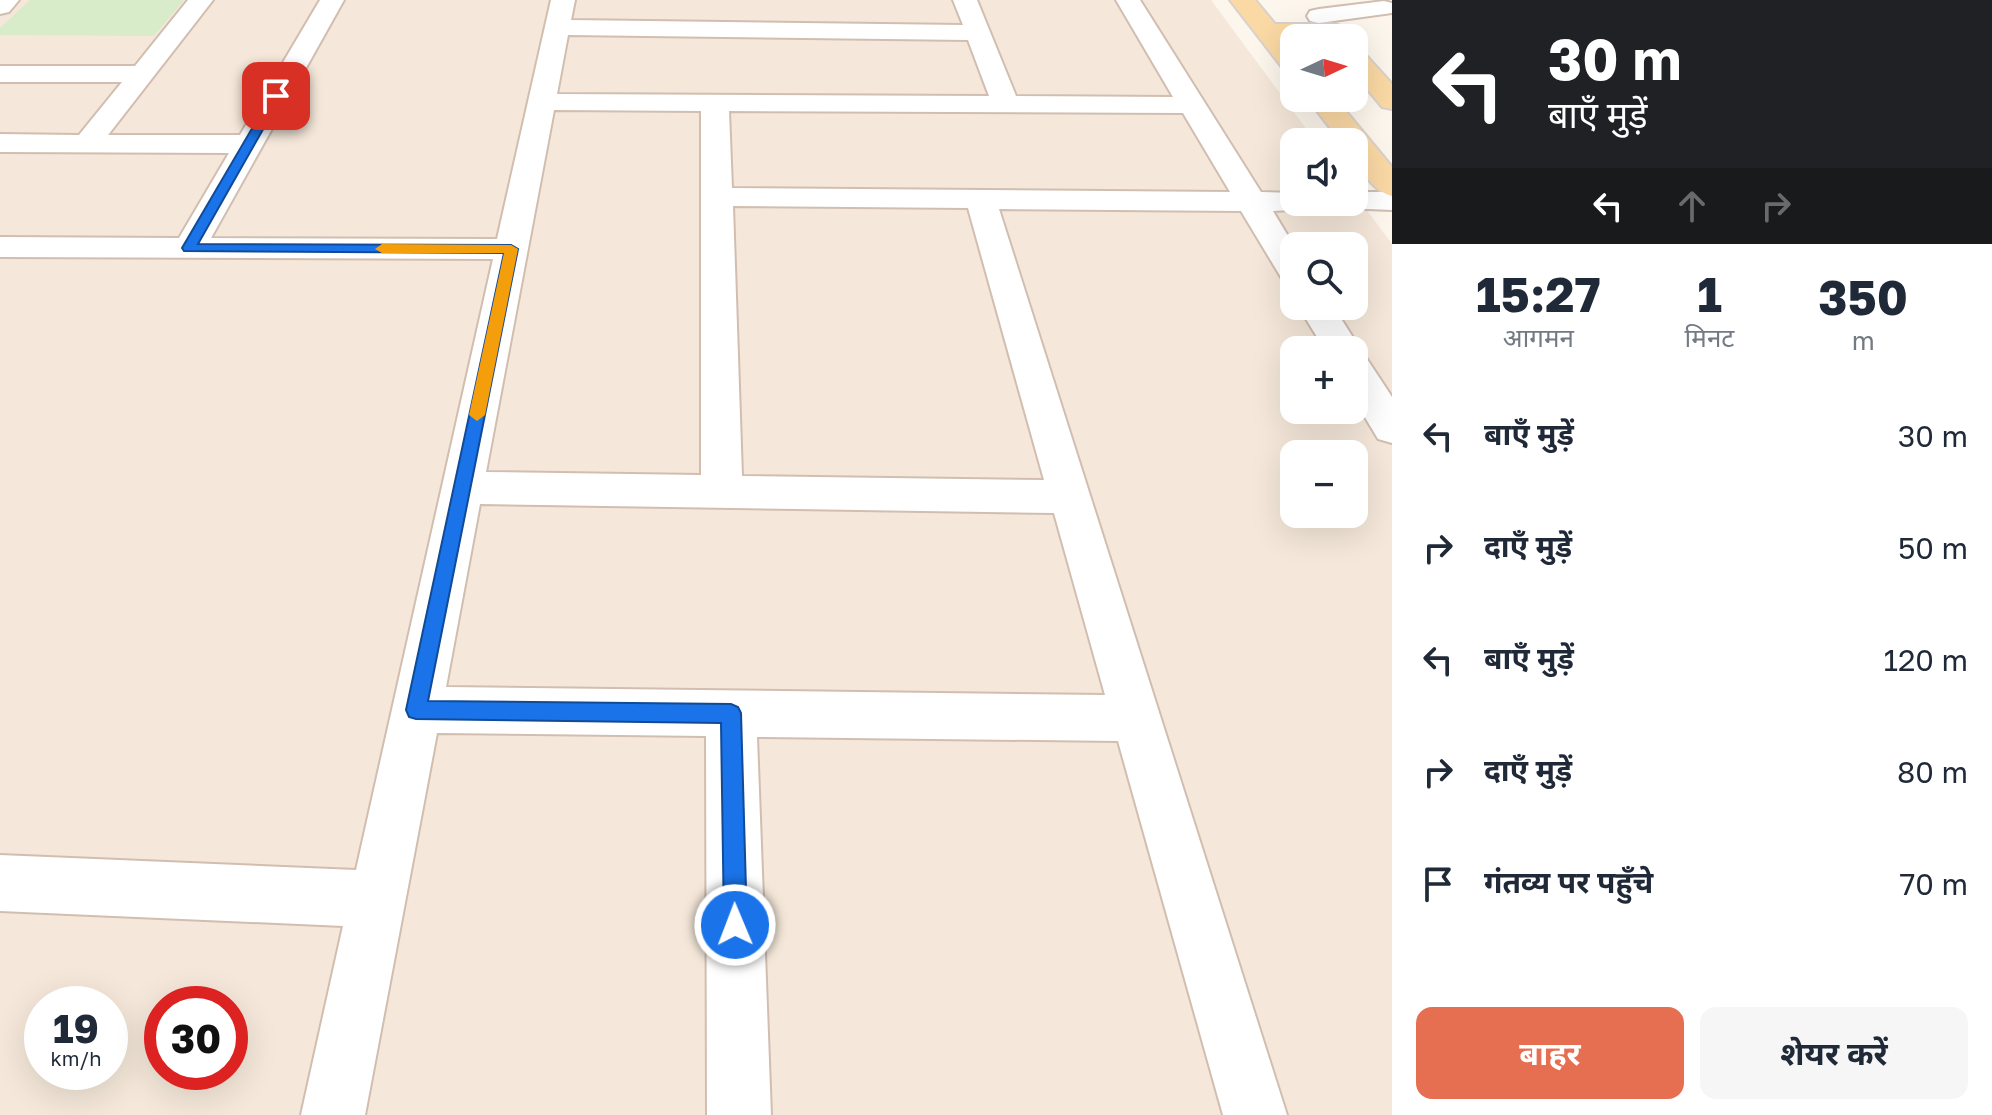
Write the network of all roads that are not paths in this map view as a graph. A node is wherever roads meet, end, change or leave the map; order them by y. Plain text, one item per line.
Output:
1 (7, 0) edge
2 (201, 0) edge
3 (332, 0) edge
4 (965, 0) edge
5 (1128, 0) edge
6 (1242, 0) edge
7 (0, 7) edge
8 (560, 14) edge
9 (1380, 20) dead end
10 (1324, 22) edge
11 (1268, 32) junction
12 (979, 33) junction
13 (1280, 47) edge
14 (1368, 73) edge
15 (0, 74) edge
16 (143, 74) junction
17 (1392, 101) edge
18 (542, 102) junction
19 (715, 103) junction
20 (1006, 104) junction
21 (1191, 105) junction
22 (1332, 112) edge
23 (0, 143) edge
24 (87, 143) junction
25 (249, 144) junction
26 (1392, 187) edge
27 (716, 197) junction
28 (981, 200) junction
29 (1368, 201) edge
30 (1392, 201) edge
31 (1280, 202) edge
32 (1251, 203) junction
33 (0, 247) edge
34 (189, 248) junction
35 (511, 249) junction
36 (1280, 250) edge
37 (1368, 390) edge
38 (1392, 429) edge
39 (462, 488) junction
40 (722, 492) junction
41 (1070, 497) junction
42 (416, 710) junction
43 (731, 713) junction
44 (1136, 718) junction
45 (0, 883) edge
46 (377, 899) junction
47 (333, 1115) edge
48 (739, 1115) edge
49 (1255, 1115) edge

1 - 7 street
2 - 16 street
3 - 25 street
4 - 12 street
5 - 21 street
6 - 11 main road
8 - 12 street
8 - 18 street
9 - 10 street
10 - 11 main road
11 - 13 main road
12 - 20 street
14 - 17 main road
15 - 16 street
16 - 24 street
18 - 19 street
18 - 35 street
19 - 20 street
19 - 27 street
20 - 21 street
21 - 32 street
22 - 26 main road
23 - 24 street
24 - 25 street
25 - 34 street
27 - 28 street
27 - 40 street
28 - 32 street
28 - 41 street
29 - 30 street
31 - 32 street
32 - 36 street
33 - 34 street
34 - 35 street
35 - 39 street
37 - 38 street
39 - 40 street
39 - 42 street
40 - 41 street
41 - 44 street
42 - 43 street
42 - 46 street
43 - 44 street
43 - 48 street
44 - 49 street
45 - 46 street
46 - 47 street

